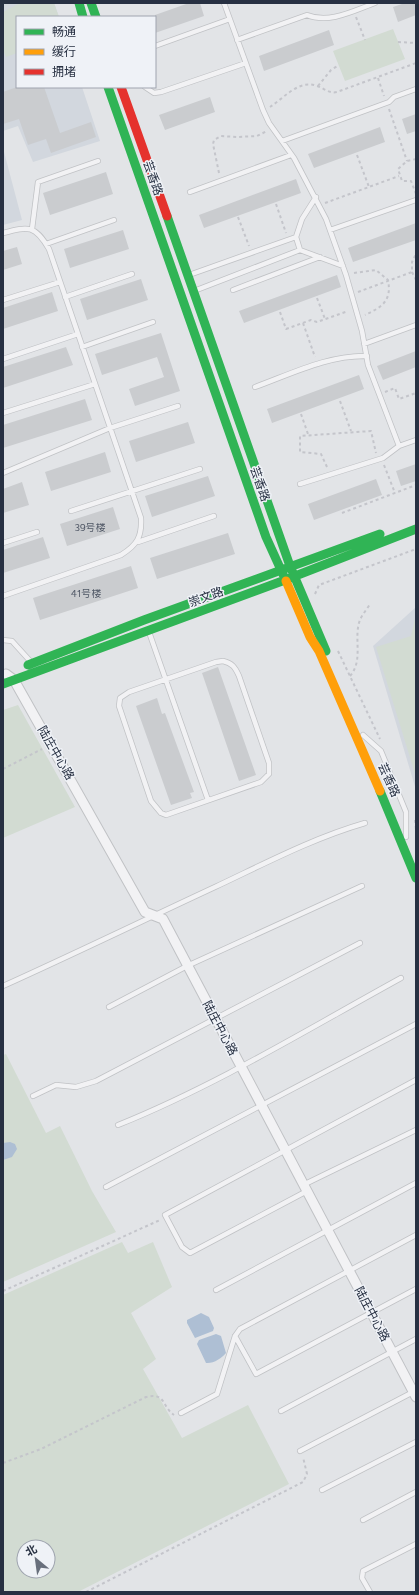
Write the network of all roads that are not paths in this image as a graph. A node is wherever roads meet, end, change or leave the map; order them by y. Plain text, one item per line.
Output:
1 (79, 3) edge
2 (91, 3) edge
3 (224, 3) edge
4 (375, 3) edge
5 (84, 16) edge
6 (96, 16) edge
7 (230, 19) junction
8 (238, 40) junction
9 (156, 46) edge
10 (246, 63) junction
11 (108, 88) edge
12 (121, 88) edge
13 (146, 88) edge
14 (416, 89) edge
15 (282, 141) junction
16 (291, 155) junction
17 (98, 162) dead end
18 (190, 192) dead end
19 (316, 197) junction
20 (416, 200) edge
21 (114, 220) dead end
22 (32, 229) junction
23 (330, 230) junction
24 (3, 233) edge
25 (296, 237) junction
26 (46, 244) junction
27 (300, 250) junction
28 (320, 257) junction
29 (343, 266) junction
30 (132, 274) dead end
31 (187, 276) junction
32 (60, 282) junction
33 (233, 290) dead end
34 (193, 291) junction
35 (65, 297) junction
36 (3, 300) edge
37 (153, 322) dead end
38 (416, 325) edge
39 (78, 334) junction
40 (364, 344) junction
41 (82, 347) junction
42 (367, 356) junction
43 (3, 359) edge
44 (95, 384) junction
45 (255, 387) dead end
46 (178, 406) dead end
47 (3, 413) edge
48 (110, 428) junction
49 (416, 440) edge
50 (399, 446) junction
51 (200, 469) dead end
52 (3, 473) edge
53 (300, 484) dead end
54 (132, 492) junction
55 (71, 511) dead end
56 (214, 516) dead end
57 (416, 521) edge
58 (416, 529) edge
59 (37, 532) dead end
60 (138, 542) junction
61 (3, 543) edge
62 (285, 568) junction
63 (294, 576) junction
64 (285, 580) junction
65 (3, 596) edge
66 (144, 620) junction
67 (148, 630) junction
68 (3, 640) edge
69 (35, 668) junction
70 (4, 675) edge
71 (14, 680) junction
72 (165, 680) junction
73 (3, 684) edge
74 (208, 800) junction
75 (365, 823) dead end
76 (416, 863) edge
77 (416, 878) edge
78 (362, 886) dead end
79 (154, 916) junction
80 (360, 943) dead end
81 (188, 966) junction
82 (401, 978) dead end
83 (3, 986) edge
84 (109, 1007) dead end
85 (216, 1019) junction
86 (416, 1024) edge
87 (241, 1067) junction
88 (416, 1080) edge
89 (33, 1096) dead end
90 (261, 1105) junction
91 (118, 1125) dead end
92 (416, 1130) edge
93 (285, 1150) junction
94 (416, 1184) edge
95 (106, 1187) dead end
96 (305, 1188) junction
97 (327, 1230) junction
98 (416, 1235) edge
99 (348, 1270) junction
100 (416, 1289) edge
101 (216, 1290) dead end
102 (371, 1313) junction
103 (235, 1336) junction
104 (416, 1339) edge
105 (392, 1352) junction
106 (415, 1393) edge
107 (281, 1411) dead end
108 (181, 1413) road end
109 (416, 1442) edge
110 (300, 1451) road end
111 (322, 1490) dead end
112 (416, 1492) edge
113 (363, 1520) dead end
114 (416, 1544) edge
115 (370, 1592) edge

1 - 5 street
2 - 6 street
3 - 7 lane
4 - 8 lane
7 - 8 lane
7 - 9 lane
8 - 10 lane
10 - 13 lane
10 - 15 lane
11 - 62 street, 芸香路
12 - 31 street, 芸香路
14 - 15 lane
15 - 16 lane
16 - 18 lane
16 - 19 lane
17 - 22 lane
19 - 23 lane
19 - 25 lane
20 - 23 lane
21 - 26 lane
22 - 24 lane
22 - 26 lane
23 - 29 lane
25 - 27 lane
25 - 31 lane
26 - 32 lane
27 - 28 lane
27 - 34 lane
28 - 29 lane
28 - 33 lane
29 - 40 lane
30 - 35 lane
31 - 34 street, 芸香路
32 - 35 lane
32 - 36 lane
34 - 62 street, 芸香路
35 - 39 lane
37 - 41 lane
38 - 40 lane
39 - 41 lane
39 - 43 lane
40 - 42 lane
41 - 44 lane
42 - 45 lane
42 - 50 lane
44 - 47 lane
44 - 48 lane
46 - 48 lane
48 - 52 lane
48 - 54 lane
49 - 50 lane
50 - 53 lane
51 - 54 lane
54 - 55 lane
54 - 60 lane
56 - 60 lane
57 - 62 street, 崇文路
58 - 63 street, 崇文路
59 - 61 lane
60 - 65 lane
62 - 63 street, 芸香路
62 - 64 street, 芸香路
62 - 66 street, 崇文路
63 - 64 street, 崇文路
63 - 76 street, 芸香路
64 - 67 street, 崇文路
64 - 77 street, 芸香路
66 - 67 lane
66 - 69 street, 崇文路
67 - 69 street, 崇文路
67 - 72 lane
68 - 69 lane
69 - 70 street, 崇文路
69 - 71 street, 崇文路
70 - 71 street, 陆庄中心路
71 - 73 street, 崇文路
71 - 79 street, 陆庄中心路
72 - 74 lane
72 - 74 lane
72 - 74 lane
75 - 79 lane
78 - 81 lane
79 - 81 street, 陆庄中心路
79 - 83 lane
80 - 85 lane
81 - 84 lane
81 - 85 street, 陆庄中心路
82 - 87 lane
85 - 87 street, 陆庄中心路
85 - 89 lane
86 - 90 lane
87 - 90 street, 陆庄中心路
87 - 91 lane
88 - 93 lane
90 - 93 street, 陆庄中心路
90 - 95 lane
92 - 96 lane
93 - 96 street, 陆庄中心路
93 - 96 lane
94 - 97 lane
96 - 97 street, 陆庄中心路
97 - 99 street, 陆庄中心路
97 - 101 lane
98 - 99 lane
99 - 102 street, 陆庄中心路
99 - 103 lane
100 - 102 lane
102 - 103 lane
102 - 105 street, 陆庄中心路
103 - 108 lane
104 - 105 lane
105 - 106 street, 陆庄中心路
105 - 107 lane
106 - 110 lane
109 - 111 lane
112 - 113 lane
114 - 115 lane

